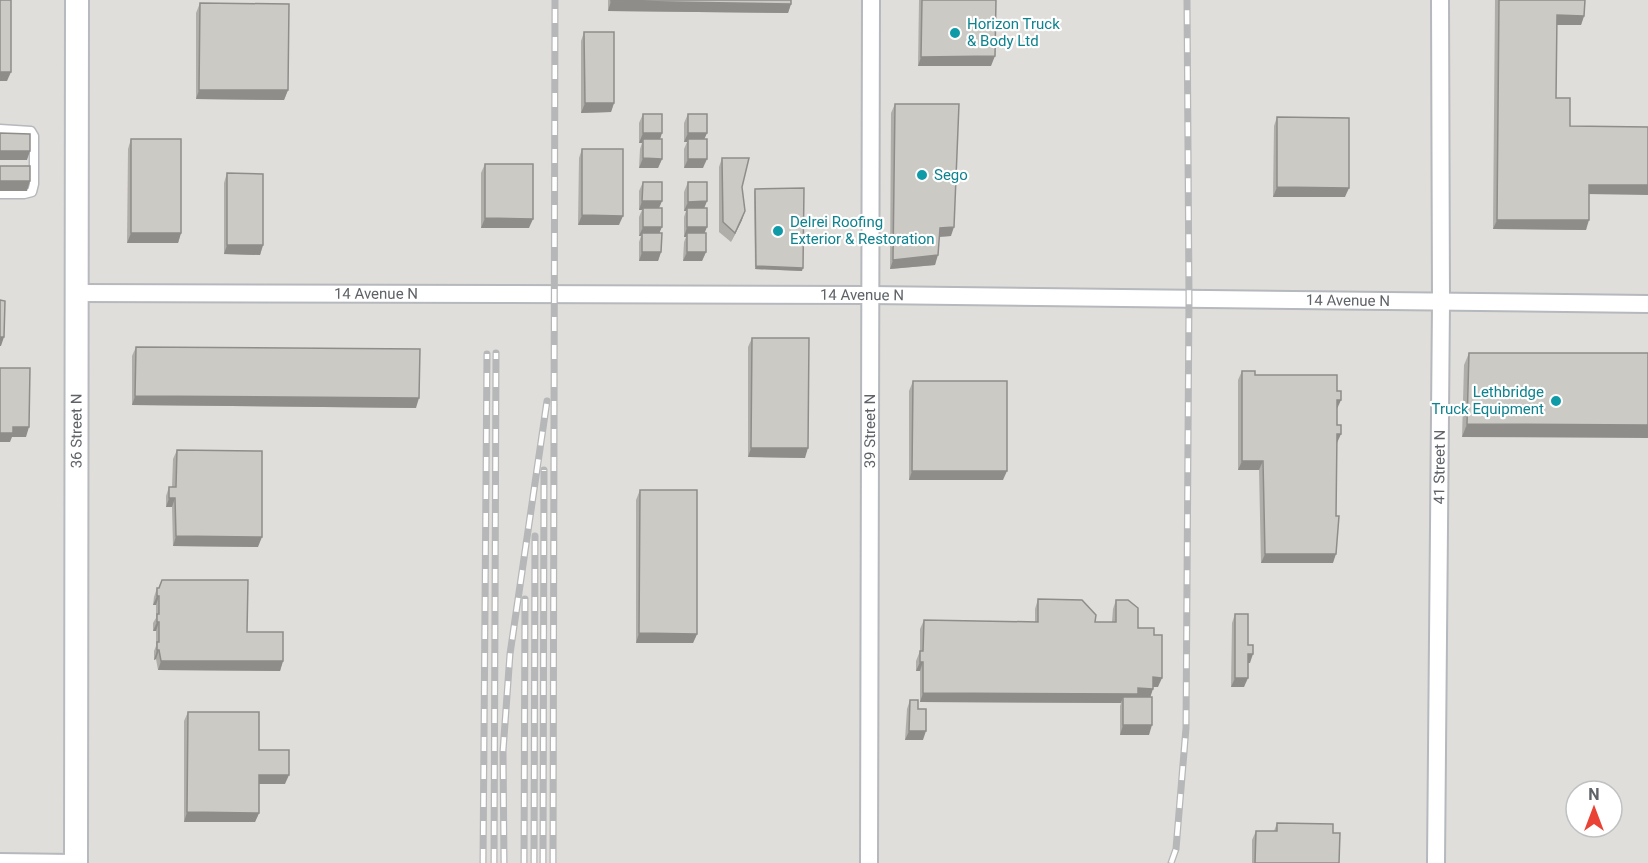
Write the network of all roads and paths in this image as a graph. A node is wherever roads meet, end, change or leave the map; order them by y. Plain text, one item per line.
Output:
1 (77, 0) edge
2 (871, 0) edge
3 (1440, 0) edge
4 (0, 129) edge
5 (23, 167) edge
6 (34, 167) junction
7 (0, 194) edge
8 (76, 293) junction
9 (870, 296) junction
10 (1441, 303) junction
11 (1648, 304) edge
12 (0, 862) edge
13 (74, 863) edge
14 (869, 863) edge
15 (1436, 863) edge

1 - 8 street, 36 Street N
2 - 9 street, 39 Street N
3 - 10 street, 41 Street N
4 - 6 lane
5 - 6 lane
6 - 7 lane
8 - 9 street, 14 Avenue N
8 - 13 street, 36 Street N
9 - 10 street, 14 Avenue N
9 - 14 street, 39 Street N
10 - 11 street, 14 Avenue N
10 - 15 street, 41 Street N
12 - 13 street

